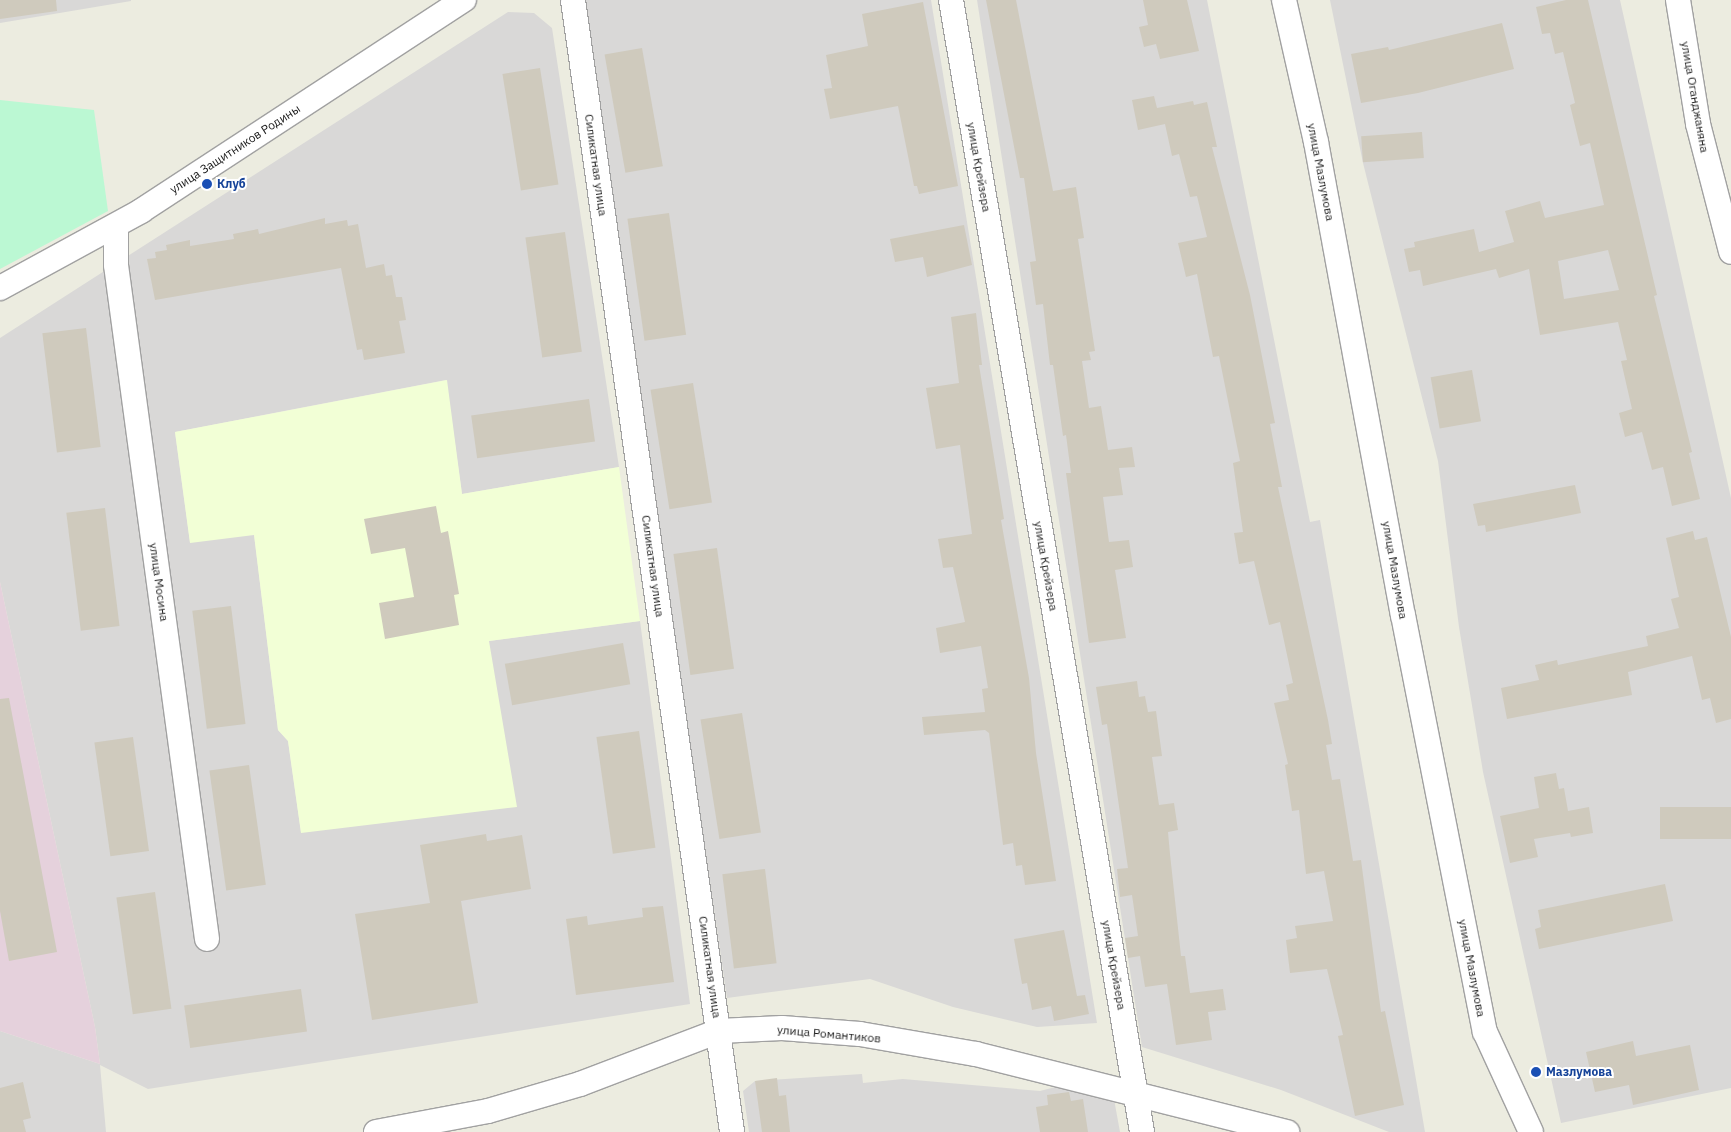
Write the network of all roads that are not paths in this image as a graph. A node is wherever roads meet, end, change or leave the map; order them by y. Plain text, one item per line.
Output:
1 (464, 0) edge
2 (573, 0) edge
3 (951, 0) edge
4 (1284, 0) edge
5 (1678, 0) edge
6 (116, 226) junction
7 (1731, 252) edge
8 (0, 288) edge
9 (207, 939) dead end
10 (719, 1031) junction
11 (1137, 1097) junction
12 (376, 1132) edge
13 (732, 1132) edge
14 (1142, 1132) edge
15 (1287, 1132) edge
16 (1531, 1132) edge

1 - 6 street, улица Защитников Родины
2 - 10 street, Силикатная улица
3 - 11 street, улица Крейзера
4 - 16 street, улица Мазлумова
5 - 7 street, улица Оганджаняна
6 - 8 street, улица Защитников Родины
6 - 9 street, улица Мосина
10 - 11 street, улица Романтиков
10 - 12 street, улица Романтиков
10 - 13 street, Силикатная улица
11 - 14 street, улица Крейзера
11 - 15 street, улица Романтиков

